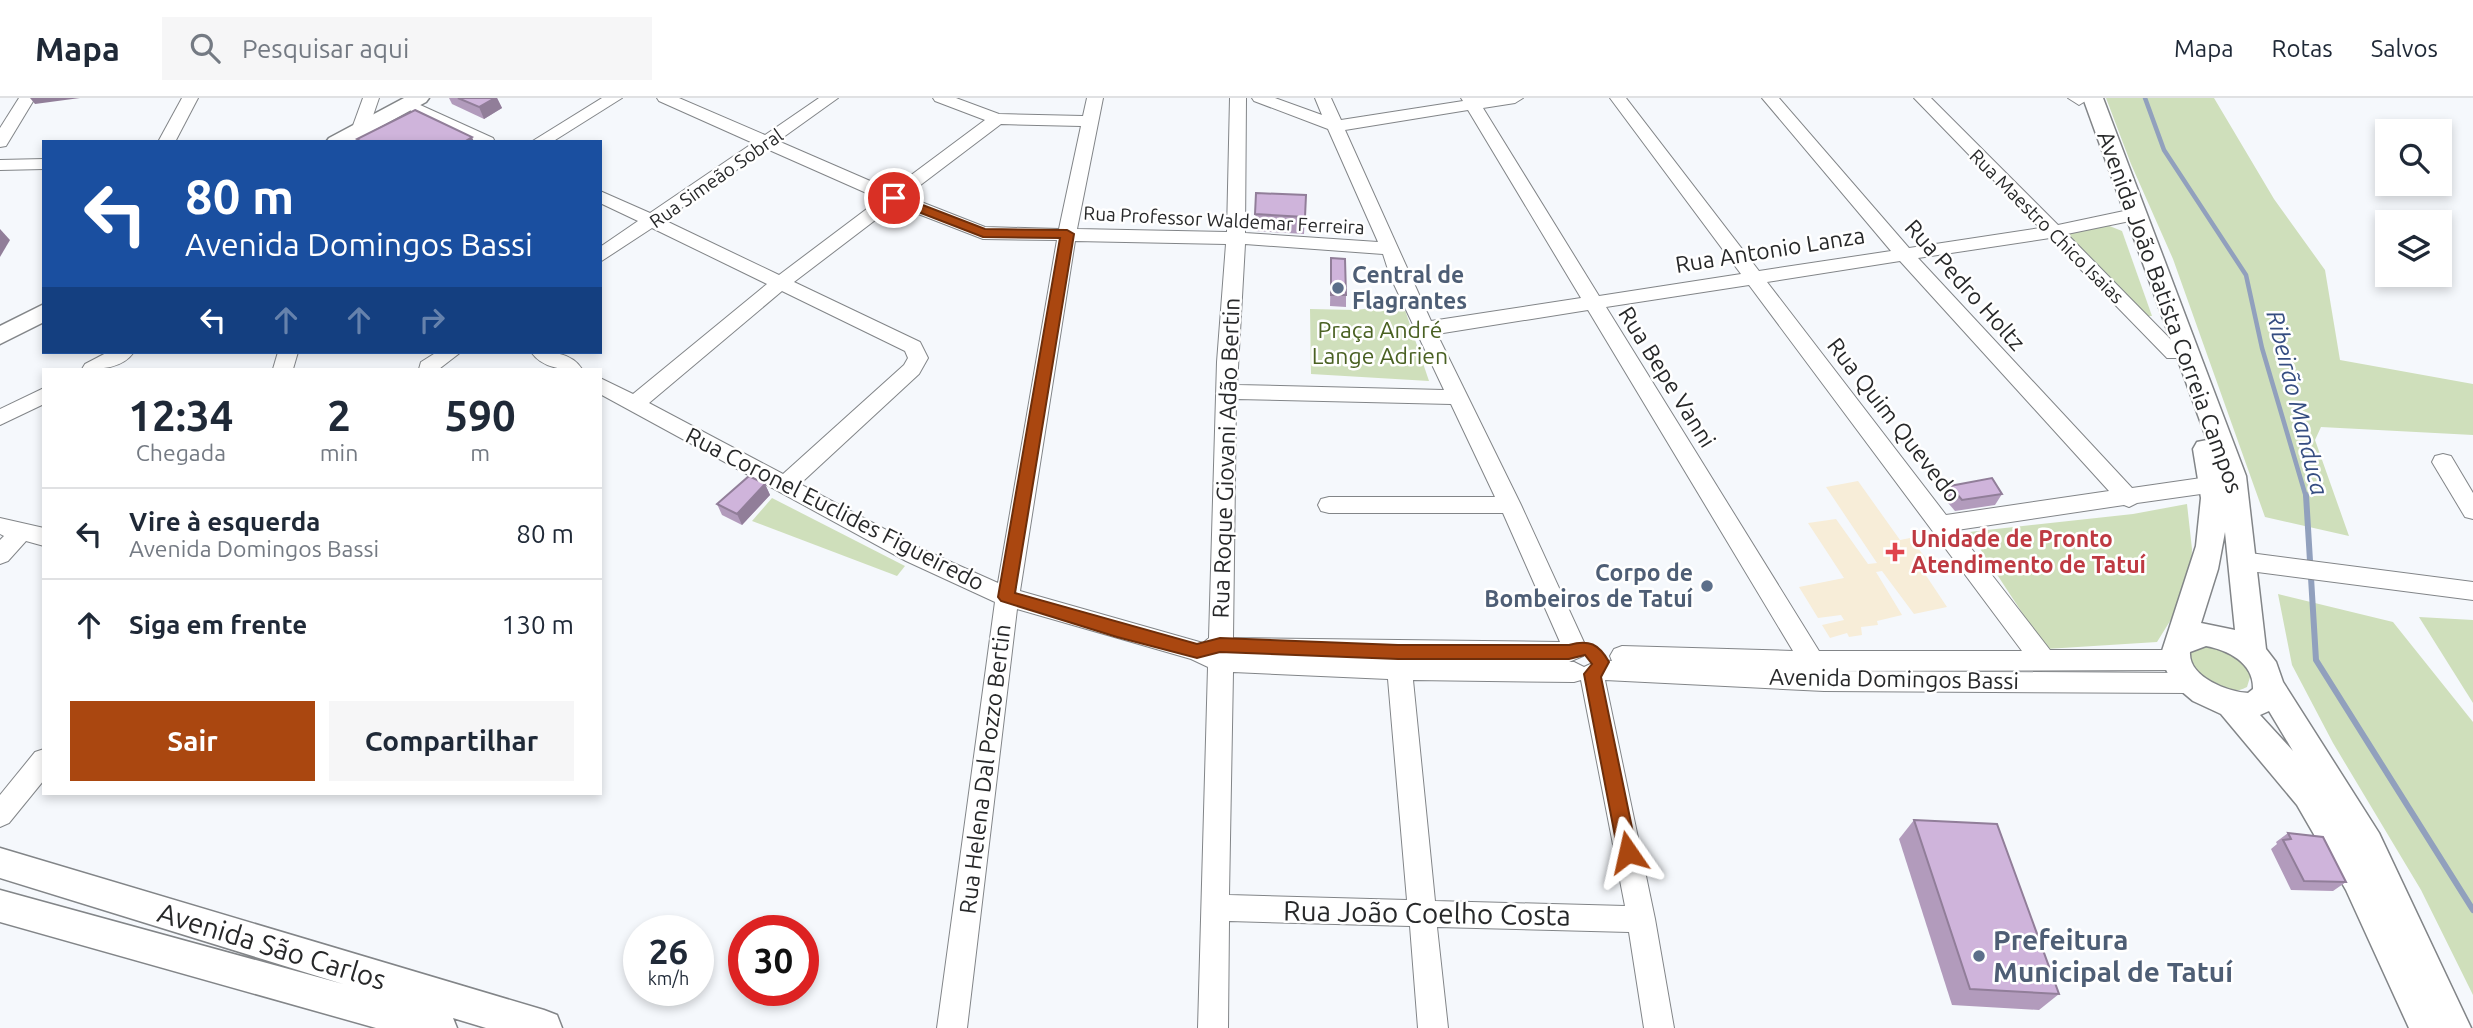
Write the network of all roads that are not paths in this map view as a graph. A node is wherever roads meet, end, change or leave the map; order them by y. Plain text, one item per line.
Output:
1 (27, 98) edge
2 (190, 98) edge
3 (371, 98) edge
4 (438, 98) edge
5 (614, 98) edge
6 (665, 98) edge
7 (830, 98) edge
8 (941, 98) edge
9 (1095, 98) edge
10 (1238, 98) edge
11 (1260, 98) edge
12 (1323, 98) edge
13 (1515, 98) edge
14 (1618, 98) edge
15 (1770, 98) edge
16 (1922, 98) edge
17 (2082, 99) edge
18 (1471, 101) edge
19 (418, 103) edge
20 (997, 120) junction
21 (1089, 121) junction
22 (1336, 126) junction
23 (357, 138) edge
24 (167, 140) edge
25 (483, 140) edge
26 (542, 140) edge
27 (0, 142) edge
28 (767, 143) junction
29 (42, 164) edge
30 (0, 165) edge
31 (602, 197) edge
32 (894, 198) junction
33 (2124, 217) junction
34 (653, 222) junction
35 (2051, 232) junction
36 (1067, 234) junction
37 (1236, 238) junction
38 (1390, 249) junction
39 (1904, 254) junction
40 (602, 255) edge
41 (1752, 278) junction
42 (780, 283) junction
43 (42, 296) edge
44 (1592, 303) junction
45 (42, 313) edge
46 (0, 320) edge
47 (1424, 329) junction
48 (0, 336) edge
49 (2174, 353) junction
50 (120, 354) edge
51 (449, 354) edge
52 (545, 354) edge
53 (428, 367) dead end
54 (94, 368) edge
55 (570, 368) edge
56 (602, 386) edge
57 (1226, 392) junction
58 (42, 396) edge
59 (1456, 397) junction
60 (634, 404) junction
61 (0, 418) edge
62 (2443, 462) dead end
63 (2215, 484) junction
64 (785, 485) junction
65 (2129, 499) junction
66 (1329, 505) dead end
67 (1510, 505) junction
68 (2473, 511) edge
69 (1941, 524) junction
70 (22, 531) edge
71 (0, 555) edge
72 (2242, 561) junction
73 (2204, 572) junction
74 (2473, 591) edge
75 (1007, 597) junction
76 (1212, 652) junction
77 (2252, 653) junction
78 (1400, 661) junction
79 (2044, 661) junction
80 (2182, 661) junction
81 (1584, 662) junction
82 (1819, 671) junction
83 (2270, 687) junction
84 (2232, 705) junction
85 (42, 762) edge
86 (0, 815) edge
87 (0, 863) edge
88 (0, 906) edge
89 (1214, 908) junction
90 (1423, 912) junction
91 (1641, 919) junction
92 (439, 1028) edge
93 (544, 1028) edge
94 (952, 1028) edge
95 (1213, 1028) edge
96 (1433, 1028) edge
97 (1659, 1028) edge
98 (2427, 1028) edge
99 (2453, 1028) edge

1 - 27 street
2 - 24 street
3 - 23 street
4 - 19 main road
5 - 26 street
6 - 28 street, Rua Professor Waldemar Ferreira
7 - 28 street, Rua Simeão Sobral
8 - 20 street
9 - 21 street, Rua Helena Dal Pozzo Bertin
10 - 37 street, Rua Roque Giovani Adão Bertin
11 - 22 street
12 - 22 street
13 - 18 street
14 - 41 street, Rua Quim Quevedo
15 - 39 street, Rua Pedro Holtz
16 - 35 street, Rua Maestro Chico Isaias
17 - 33 main road, Avenida João Batista Correia Campos
17 - 72 main road, Avenida João Batista Correia Campos
18 - 22 street
18 - 44 street, Rua Bepe Vanni
19 - 23 main road
19 - 25 street
20 - 21 street
20 - 32 street
21 - 36 street, Rua Helena Dal Pozzo Bertin
22 - 38 street
28 - 32 street, Rua Professor Waldemar Ferreira
28 - 34 street, Rua Simeão Sobral
29 - 30 street
31 - 34 street
32 - 36 street, Rua Professor Waldemar Ferreira
32 - 42 street
33 - 35 street, Rua Antonio Lanza
33 - 49 main road, Avenida João Batista Correia Campos
34 - 40 street, Rua Simeão Sobral
34 - 42 street
35 - 39 street, Rua Antonio Lanza
35 - 49 street, Rua Maestro Chico Isaias
36 - 37 street, Rua Professor Waldemar Ferreira
36 - 75 street, Rua Helena Dal Pozzo Bertin
37 - 38 street, Rua Professor Waldemar Ferreira
37 - 57 street, Rua Roque Giovani Adão Bertin
38 - 47 street
39 - 41 street, Rua Antonio Lanza
39 - 65 street, Rua Pedro Holtz
41 - 44 street, Rua Antonio Lanza
41 - 69 street, Rua Quim Quevedo
42 - 60 street
42 - 64 street
43 - 46 main road
44 - 47 street, Rua Antonio Lanza
44 - 82 street, Rua Bepe Vanni
45 - 48 main road
47 - 59 street
49 - 63 main road, Avenida João Batista Correia Campos
50 - 54 street
51 - 53 street
52 - 55 street
56 - 60 street, Rua Coronel Euclides Figueiredo
57 - 59 street
57 - 76 street, Rua Roque Giovani Adão Bertin
58 - 61 street
59 - 67 street
60 - 64 street, Rua Coronel Euclides Figueiredo
62 - 68 street
63 - 65 street
63 - 73 main road, Avenida João Batista Correia Campos
64 - 75 street, Rua Coronel Euclides Figueiredo
65 - 69 street
66 - 67 street
67 - 81 street
69 - 79 street, Rua Quim Quevedo
70 - 71 street
72 - 73 main road
72 - 74 street
72 - 77 main road, Avenida João Batista Correia Campos
73 - 80 main road, Avenida João Batista Correia Campos
75 - 76 street, Rua Coronel Euclides Figueiredo
75 - 94 street, Rua Helena Dal Pozzo Bertin
76 - 78 street, Avenida Domingos Bassi
76 - 89 street, Rua Roque Giovani Adão Bertin
77 - 80 main road
77 - 83 main road
78 - 81 street, Avenida Domingos Bassi
78 - 90 street
79 - 80 street, Avenida Domingos Bassi
79 - 82 street, Avenida Domingos Bassi
80 - 82 street, Avenida Domingos Bassi
80 - 84 main road
81 - 82 street, Avenida Domingos Bassi
81 - 91 street
83 - 84 main road
83 - 99 main road
84 - 98 main road
85 - 86 street
87 - 93 main road, Avenida São Carlos
88 - 92 main road, Avenida São Carlos
89 - 90 street, Rua João Coelho Costa
89 - 95 street, Rua Roque Giovani Adão Bertin
90 - 91 street, Rua João Coelho Costa
90 - 96 street
91 - 97 street

